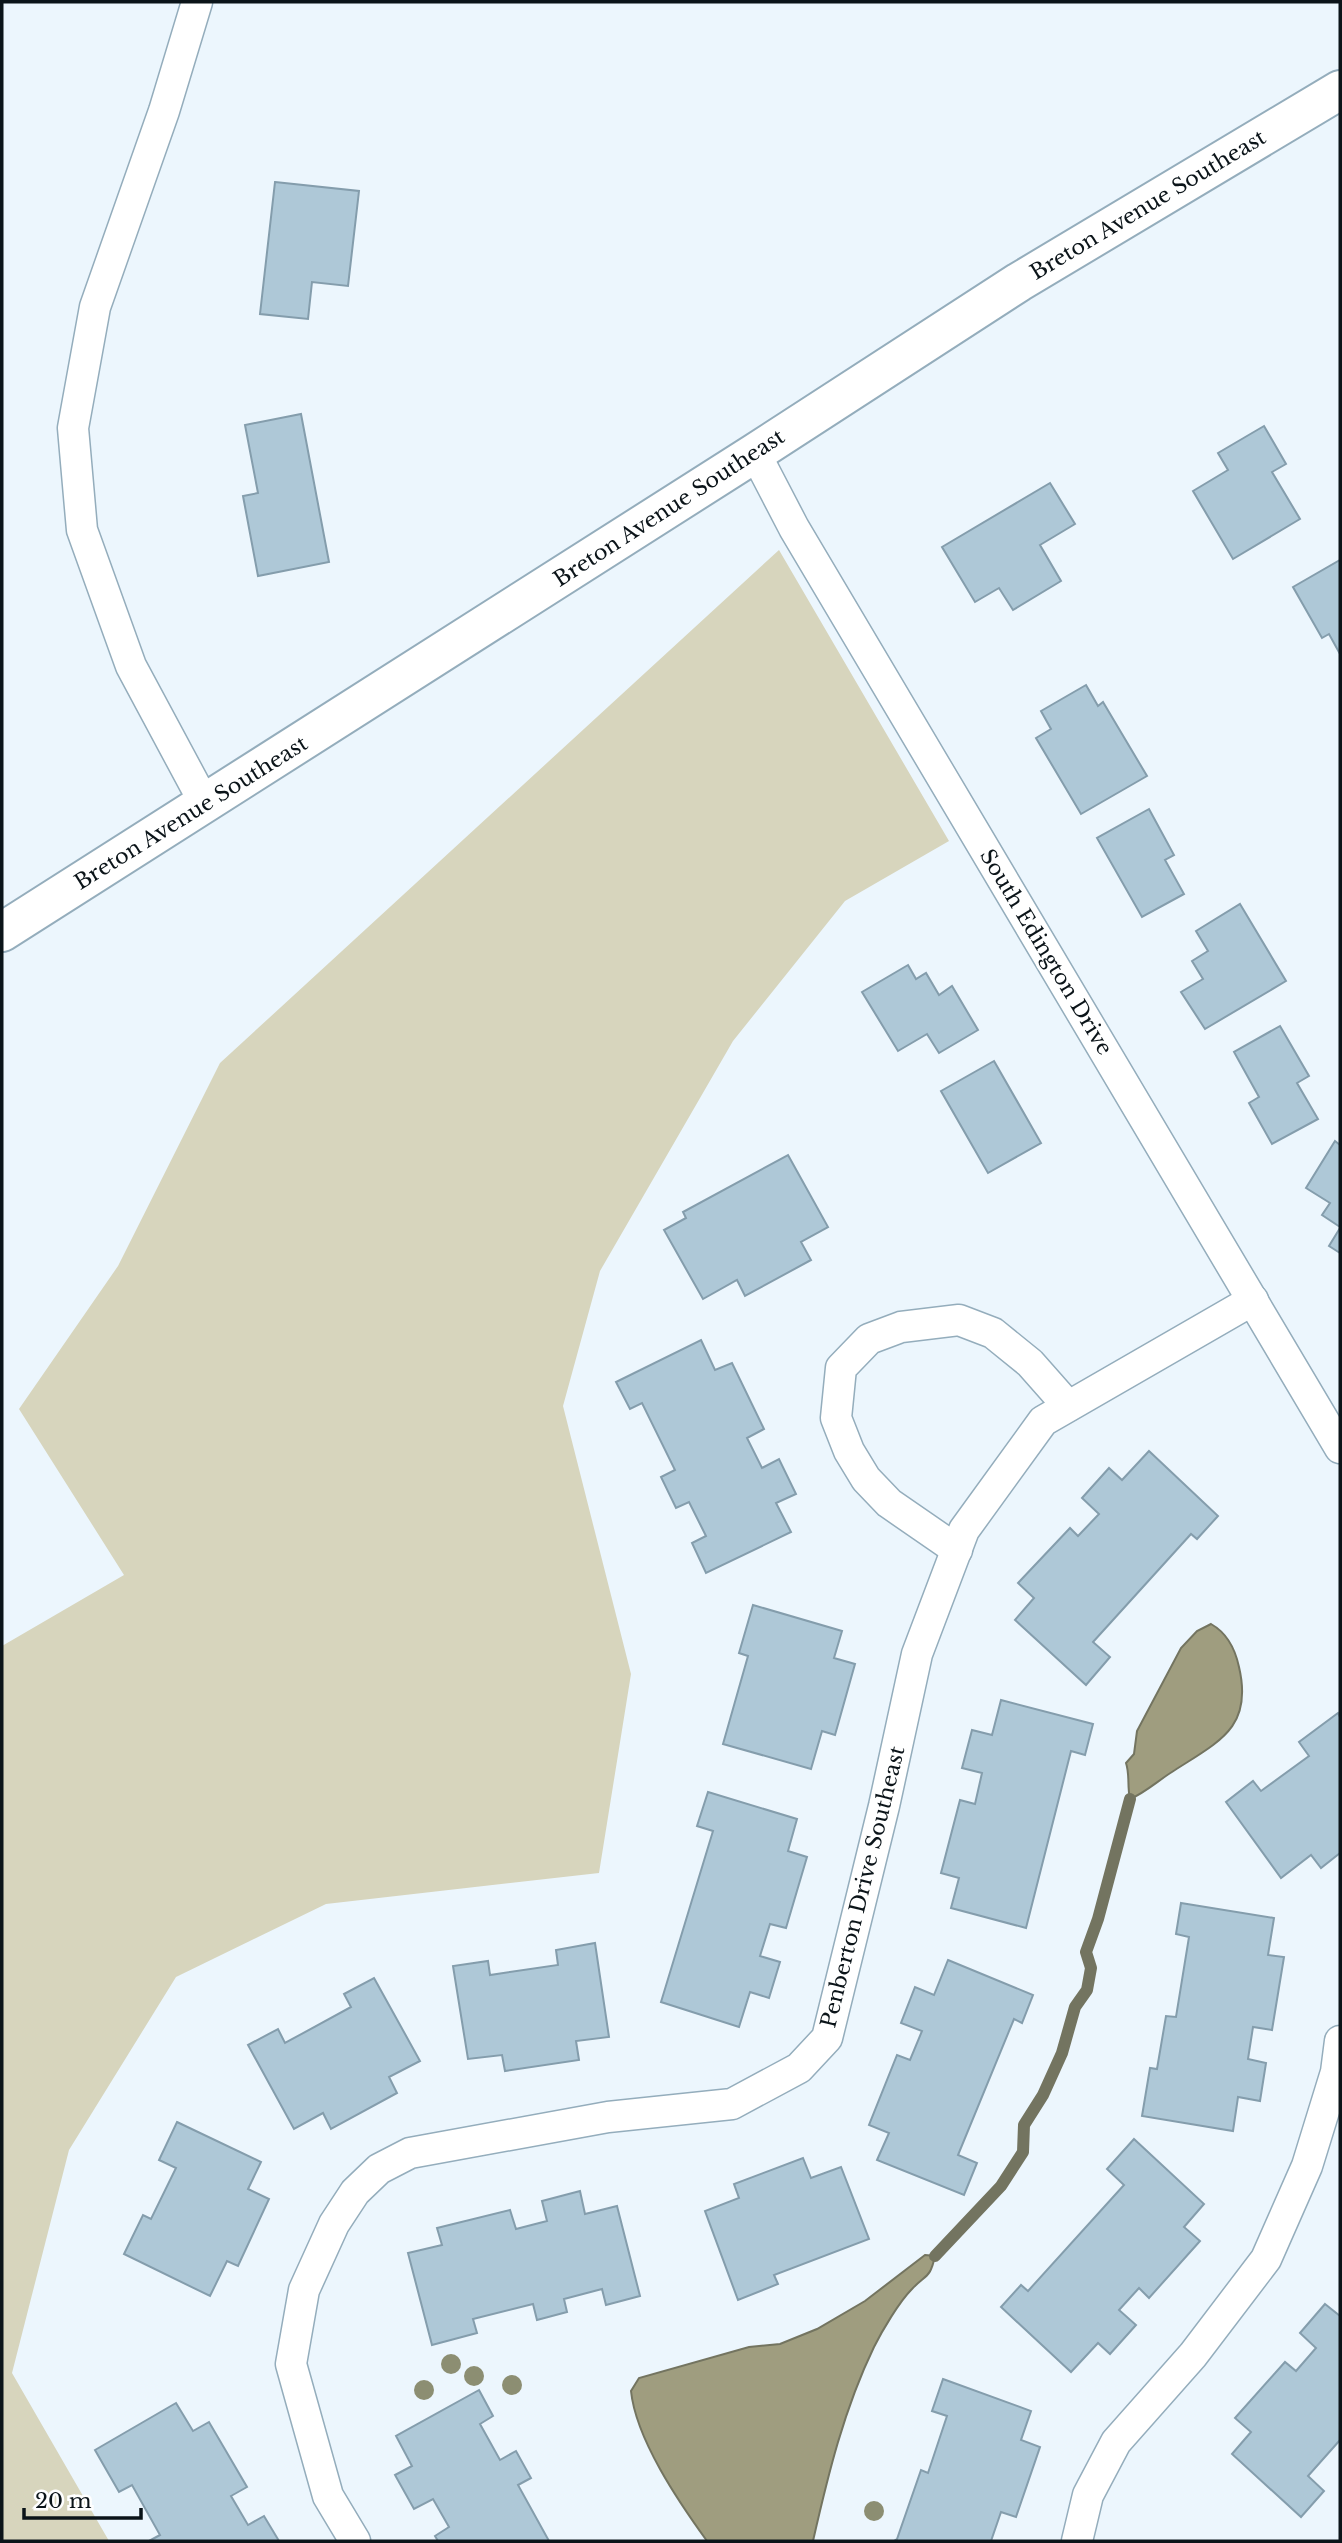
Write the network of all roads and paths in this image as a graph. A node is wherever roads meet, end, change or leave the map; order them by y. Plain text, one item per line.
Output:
1 (197, 2) edge
2 (1340, 90) edge
3 (755, 453) junction
4 (205, 804) junction
5 (2, 932) edge
6 (1253, 1300) junction
7 (1069, 1406) junction
8 (1333, 1416) edge
9 (1340, 1448) edge
10 (957, 1550) junction
11 (1340, 2040) edge
12 (355, 2541) edge
13 (1077, 2541) edge

1 - 4 street
2 - 3 main road, Breton Avenue Southeast
3 - 4 main road, Breton Avenue Southeast
3 - 6 street, South Edington Drive
4 - 5 main road, Breton Avenue Southeast
6 - 7 street, Penberton Drive Southeast
6 - 8 street, South Edington Drive
7 - 10 street, Penberton Drive Southeast
7 - 10 street
8 - 9 street, South Edington Drive
10 - 12 street, Penberton Drive Southeast
11 - 13 street

